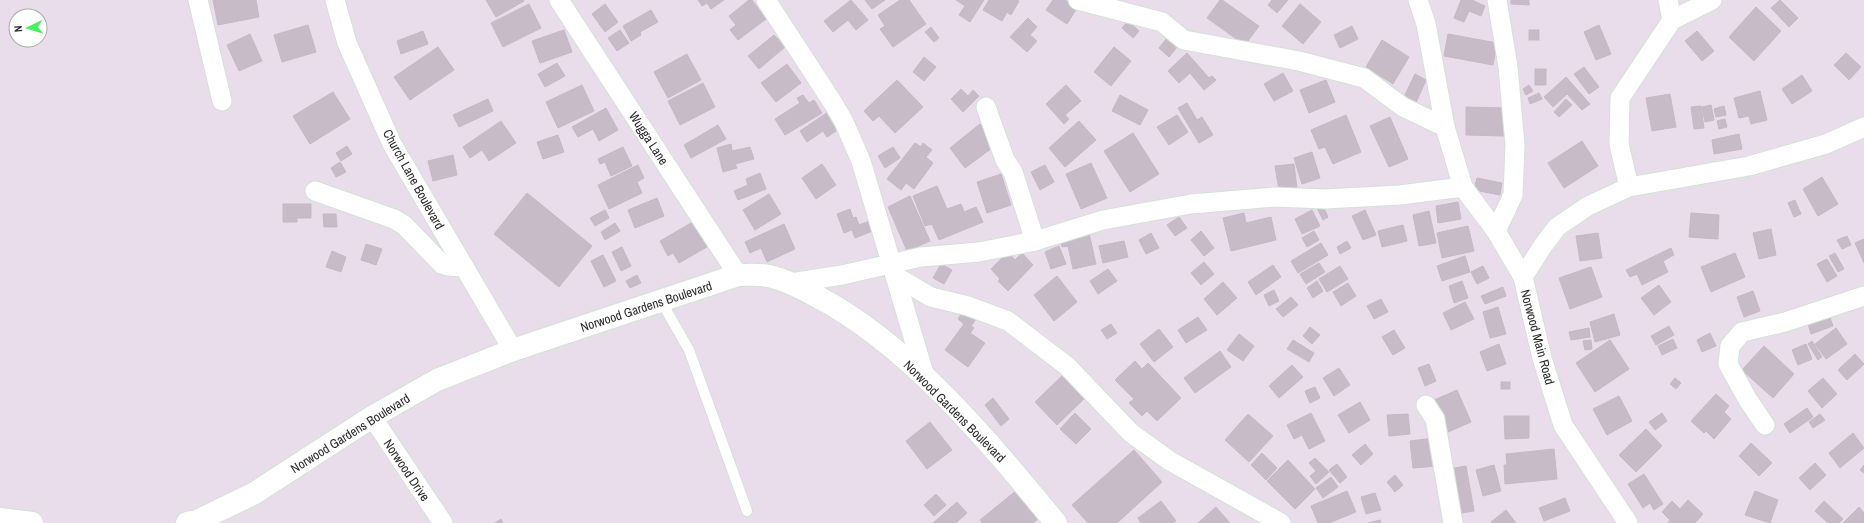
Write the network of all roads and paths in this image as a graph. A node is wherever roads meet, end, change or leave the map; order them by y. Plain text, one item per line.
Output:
1 (198, 0) edge
2 (335, 0) edge
3 (559, 0) edge
4 (766, 0) edge
5 (1078, 0) edge
6 (1418, 0) edge
7 (1497, 0) edge
8 (1668, 0) edge
9 (1712, 0) edge
10 (1672, 20) junction
11 (222, 101) dead end
12 (986, 107) dead end
13 (1445, 127) junction
14 (1864, 127) edge
15 (1463, 187) junction
16 (1629, 187) junction
17 (315, 191) dead end
18 (1496, 231) junction
19 (1035, 241) junction
20 (464, 267) junction
21 (893, 270) junction
22 (738, 275) junction
23 (1522, 277) junction
24 (791, 283) junction
25 (1864, 296) edge
26 (661, 301) junction
27 (513, 350) junction
28 (925, 377) junction
29 (1426, 405) dead end
30 (372, 417) junction
31 (1765, 425) dead end
32 (747, 511) dead end
33 (0, 519) edge
34 (32, 523) edge
35 (187, 523) edge
36 (443, 523) edge
37 (1056, 523) edge
38 (1281, 523) edge
39 (1453, 523) edge
40 (1628, 523) edge

1 - 11 street
2 - 20 street, Church Lane Boulevard
3 - 22 street, Wugga Lane
4 - 21 street
5 - 13 street
6 - 13 street
7 - 18 street
8 - 10 street
9 - 10 street
10 - 16 street
12 - 19 street
13 - 15 street
14 - 16 street, Norwood Main Road
15 - 18 street
15 - 19 street
16 - 23 street, Norwood Main Road
17 - 20 street
18 - 23 street
19 - 21 street
20 - 27 street, Church Lane Boulevard
21 - 24 street
21 - 28 street
21 - 38 street
22 - 24 street, Norwood Gardens Boulevard
22 - 26 street, Norwood Gardens Boulevard
23 - 40 street, Norwood Main Road
24 - 28 street, Norwood Gardens Boulevard
25 - 31 street
26 - 27 street, Norwood Gardens Boulevard
26 - 32 lane
27 - 30 street, Norwood Gardens Boulevard
28 - 37 street, Norwood Gardens Boulevard
29 - 39 street
30 - 35 street, Norwood Gardens Boulevard
30 - 36 street, Norwood Drive
33 - 34 street

